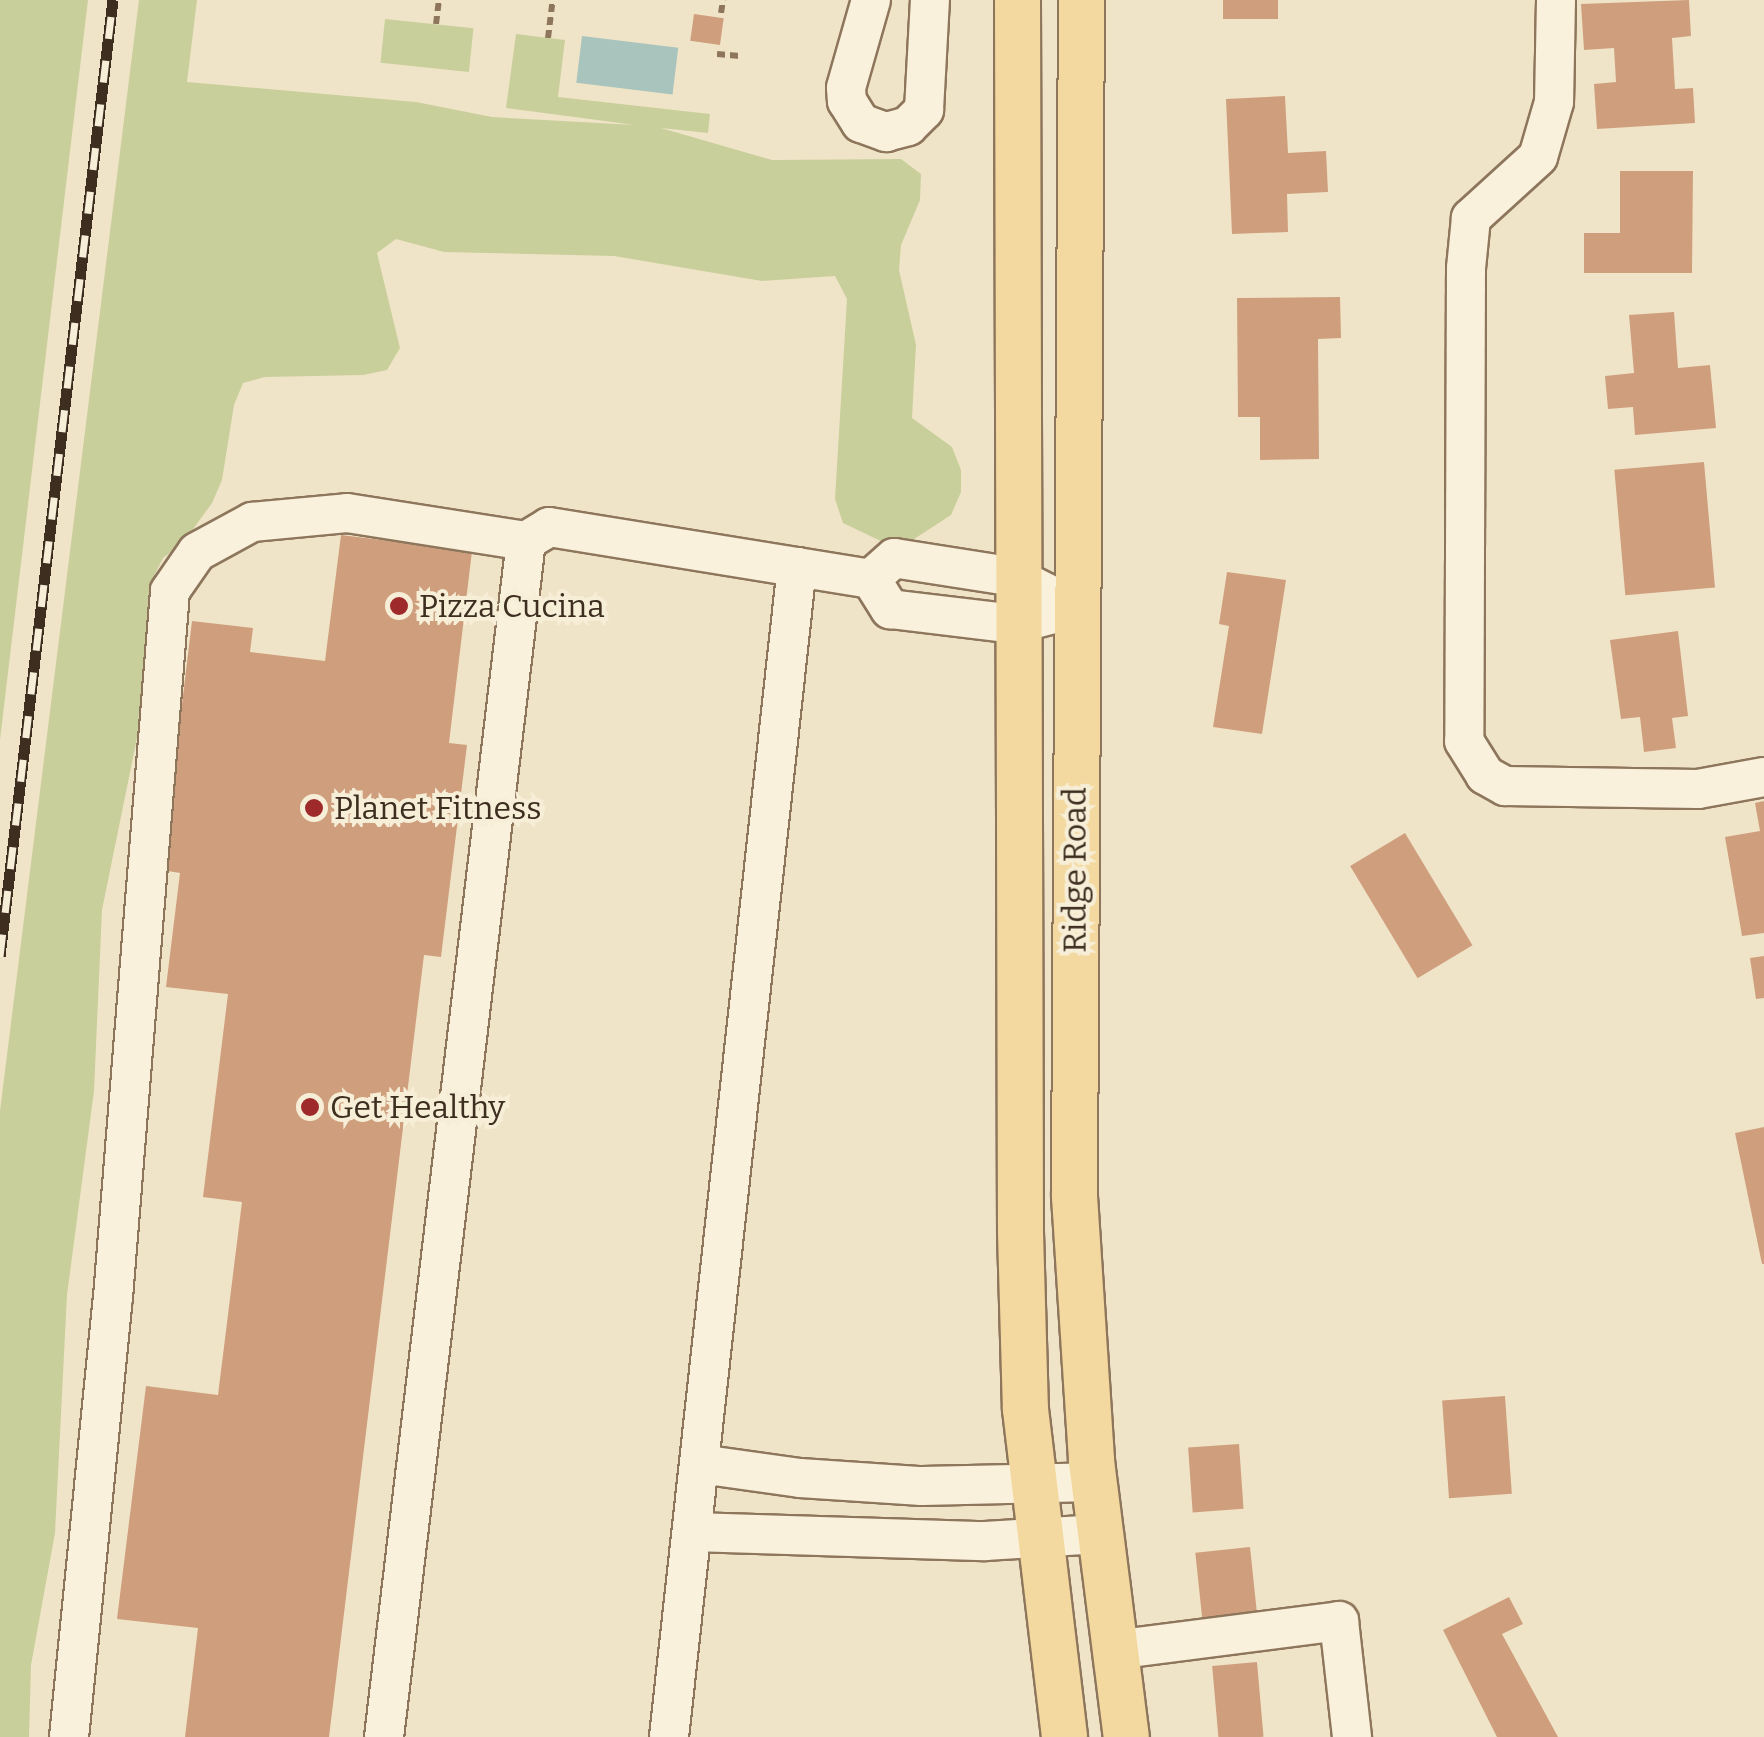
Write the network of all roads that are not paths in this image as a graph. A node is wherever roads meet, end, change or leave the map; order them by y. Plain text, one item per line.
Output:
1 (872, 0) edge
2 (930, 0) edge
3 (1556, 0) edge
4 (1017, 4) edge
5 (1081, 5) edge
6 (526, 541) junction
7 (797, 567) junction
8 (1015, 577) junction
9 (871, 578) junction
10 (1076, 608) junction
11 (1016, 624) junction
12 (1764, 777) edge
13 (700, 1464) junction
14 (1093, 1482) junction
15 (1034, 1484) junction
16 (693, 1532) junction
17 (1100, 1534) junction
18 (1040, 1539) junction
19 (1114, 1650) junction
20 (69, 1737) edge
21 (384, 1737) edge
22 (670, 1737) edge
23 (1064, 1737) edge
24 (1126, 1737) edge
25 (1352, 1737) edge

1 - 2 lane
3 - 12 lane
4 - 5 main road
4 - 8 main road, Ridge Road
5 - 10 main road, Ridge Road
6 - 7 lane
6 - 20 lane
6 - 21 lane
7 - 9 lane
7 - 13 lane
8 - 9 lane
8 - 10 lane
8 - 11 main road, Ridge Road
9 - 11 lane
10 - 11 lane
10 - 14 main road, Ridge Road
11 - 15 main road, Ridge Road
13 - 15 lane
13 - 16 lane
14 - 15 lane
14 - 17 main road, Ridge Road
15 - 18 main road, Ridge Road
16 - 18 lane
16 - 22 lane
17 - 18 lane
17 - 19 main road, Ridge Road
18 - 23 main road, Ridge Road
19 - 24 main road, Ridge Road
19 - 25 lane

